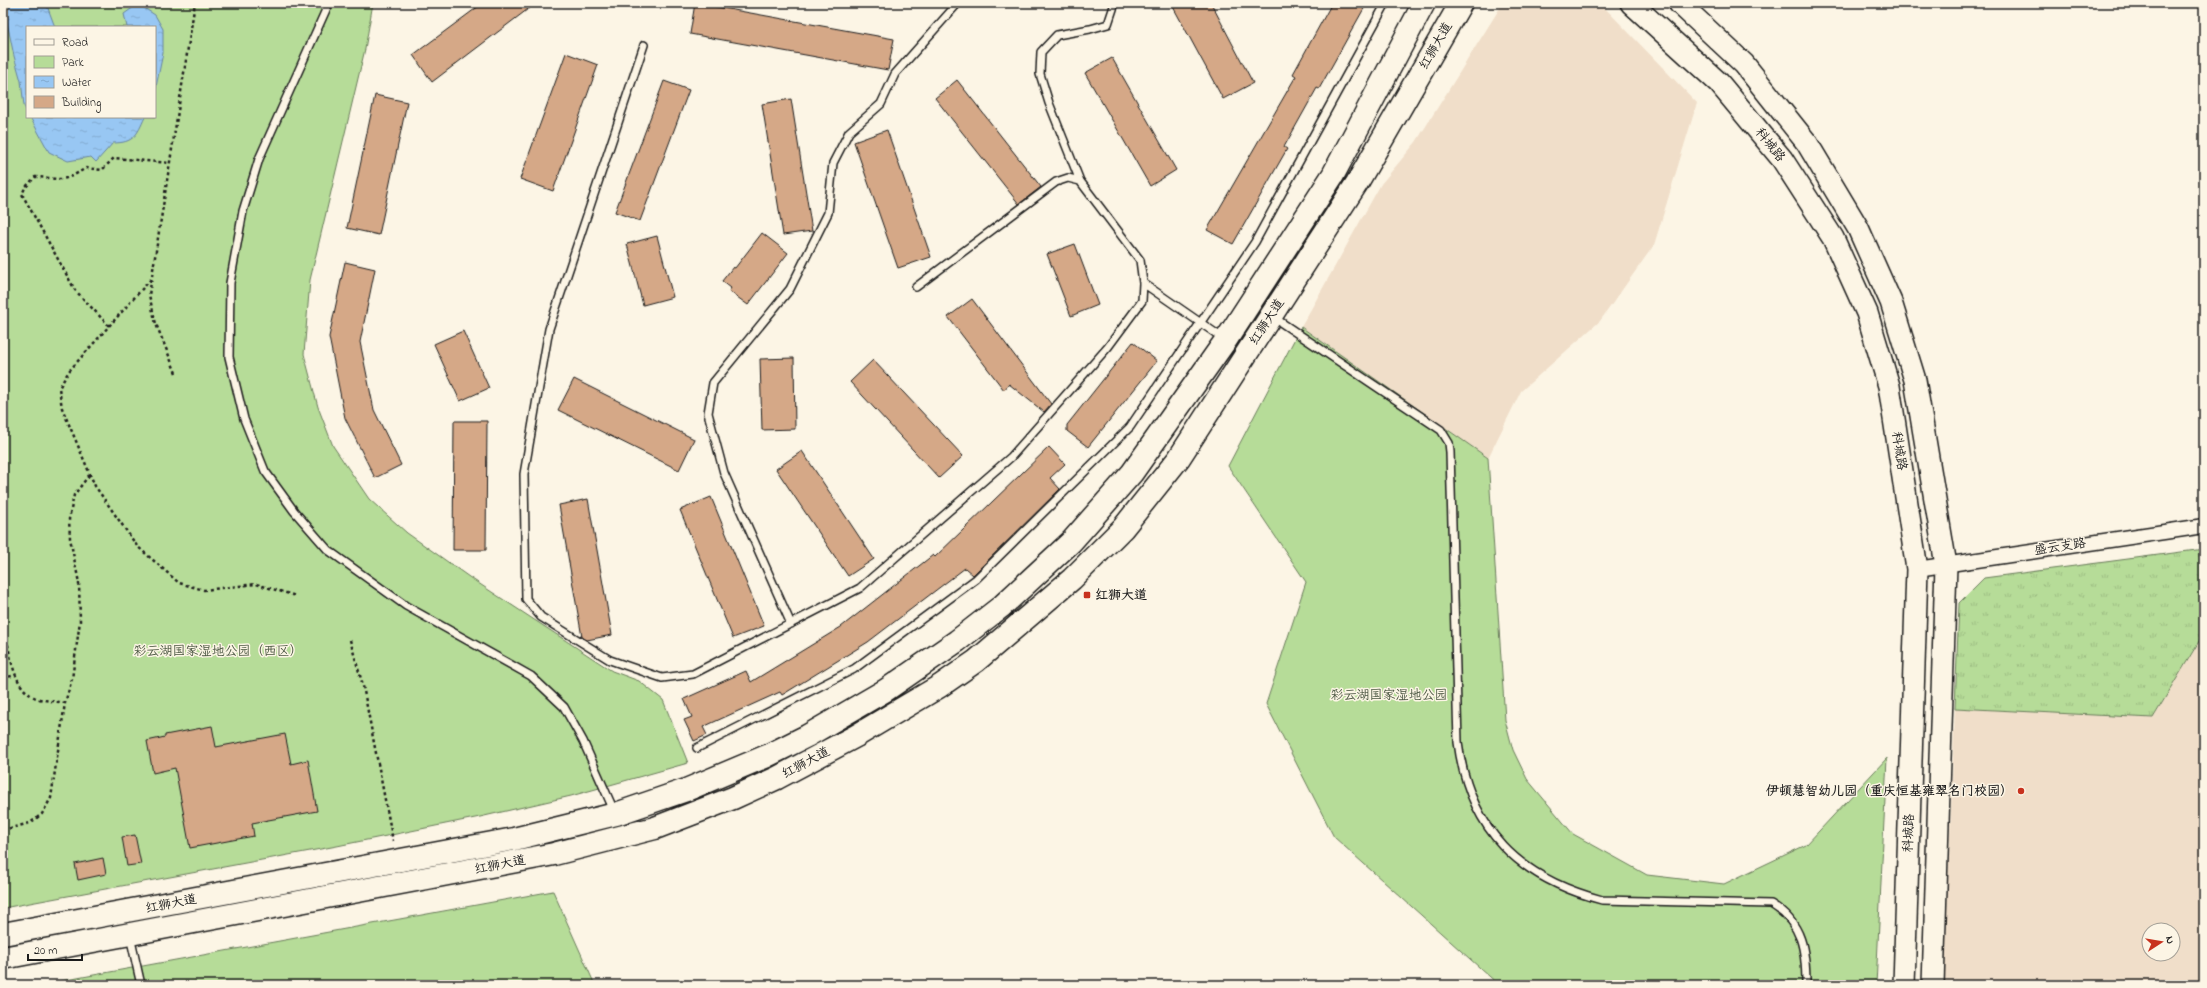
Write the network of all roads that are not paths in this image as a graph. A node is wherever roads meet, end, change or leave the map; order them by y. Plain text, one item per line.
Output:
1 (329, 3) edge
2 (958, 3) edge
3 (1115, 3) edge
4 (1386, 3) edge
5 (1424, 3) edge
6 (1631, 3) edge
7 (1679, 3) edge
8 (1462, 6) edge
9 (644, 44) dead end
10 (1080, 181) junction
11 (1144, 283) junction
12 (916, 287) dead end
13 (1271, 315) junction
14 (1201, 323) junction
15 (1226, 340) junction
16 (2204, 526) edge
17 (1946, 565) junction
18 (1917, 569) junction
19 (791, 624) junction
20 (697, 748) dead end
21 (616, 814) junction
22 (147, 909) junction
23 (3, 927) edge
24 (3, 934) edge
25 (130, 935) junction
26 (3, 958) edge
27 (141, 985) edge
28 (1806, 985) edge
29 (1904, 985) edge
30 (1933, 985) edge

1 - 21 lane
2 - 19 lane
3 - 10 lane
4 - 14 lane
5 - 15 main road, 红狮大道
6 - 18 main road, 科城路
7 - 17 main road, 科城路
8 - 13 main road, 红狮大道
9 - 19 lane
10 - 11 lane
10 - 12 lane
11 - 14 lane
11 - 19 lane
13 - 25 main road, 红狮大道
13 - 28 lane
14 - 15 lane
14 - 20 lane
15 - 21 main road, 红狮大道
16 - 17 street, 盛云支路
17 - 18 street, 盛云支路
17 - 30 main road, 科城路
18 - 29 main road, 科城路
21 - 22 main road, 红狮大道
22 - 23 main road
22 - 24 main road, 红狮大道
25 - 26 main road, 红狮大道
25 - 27 lane

